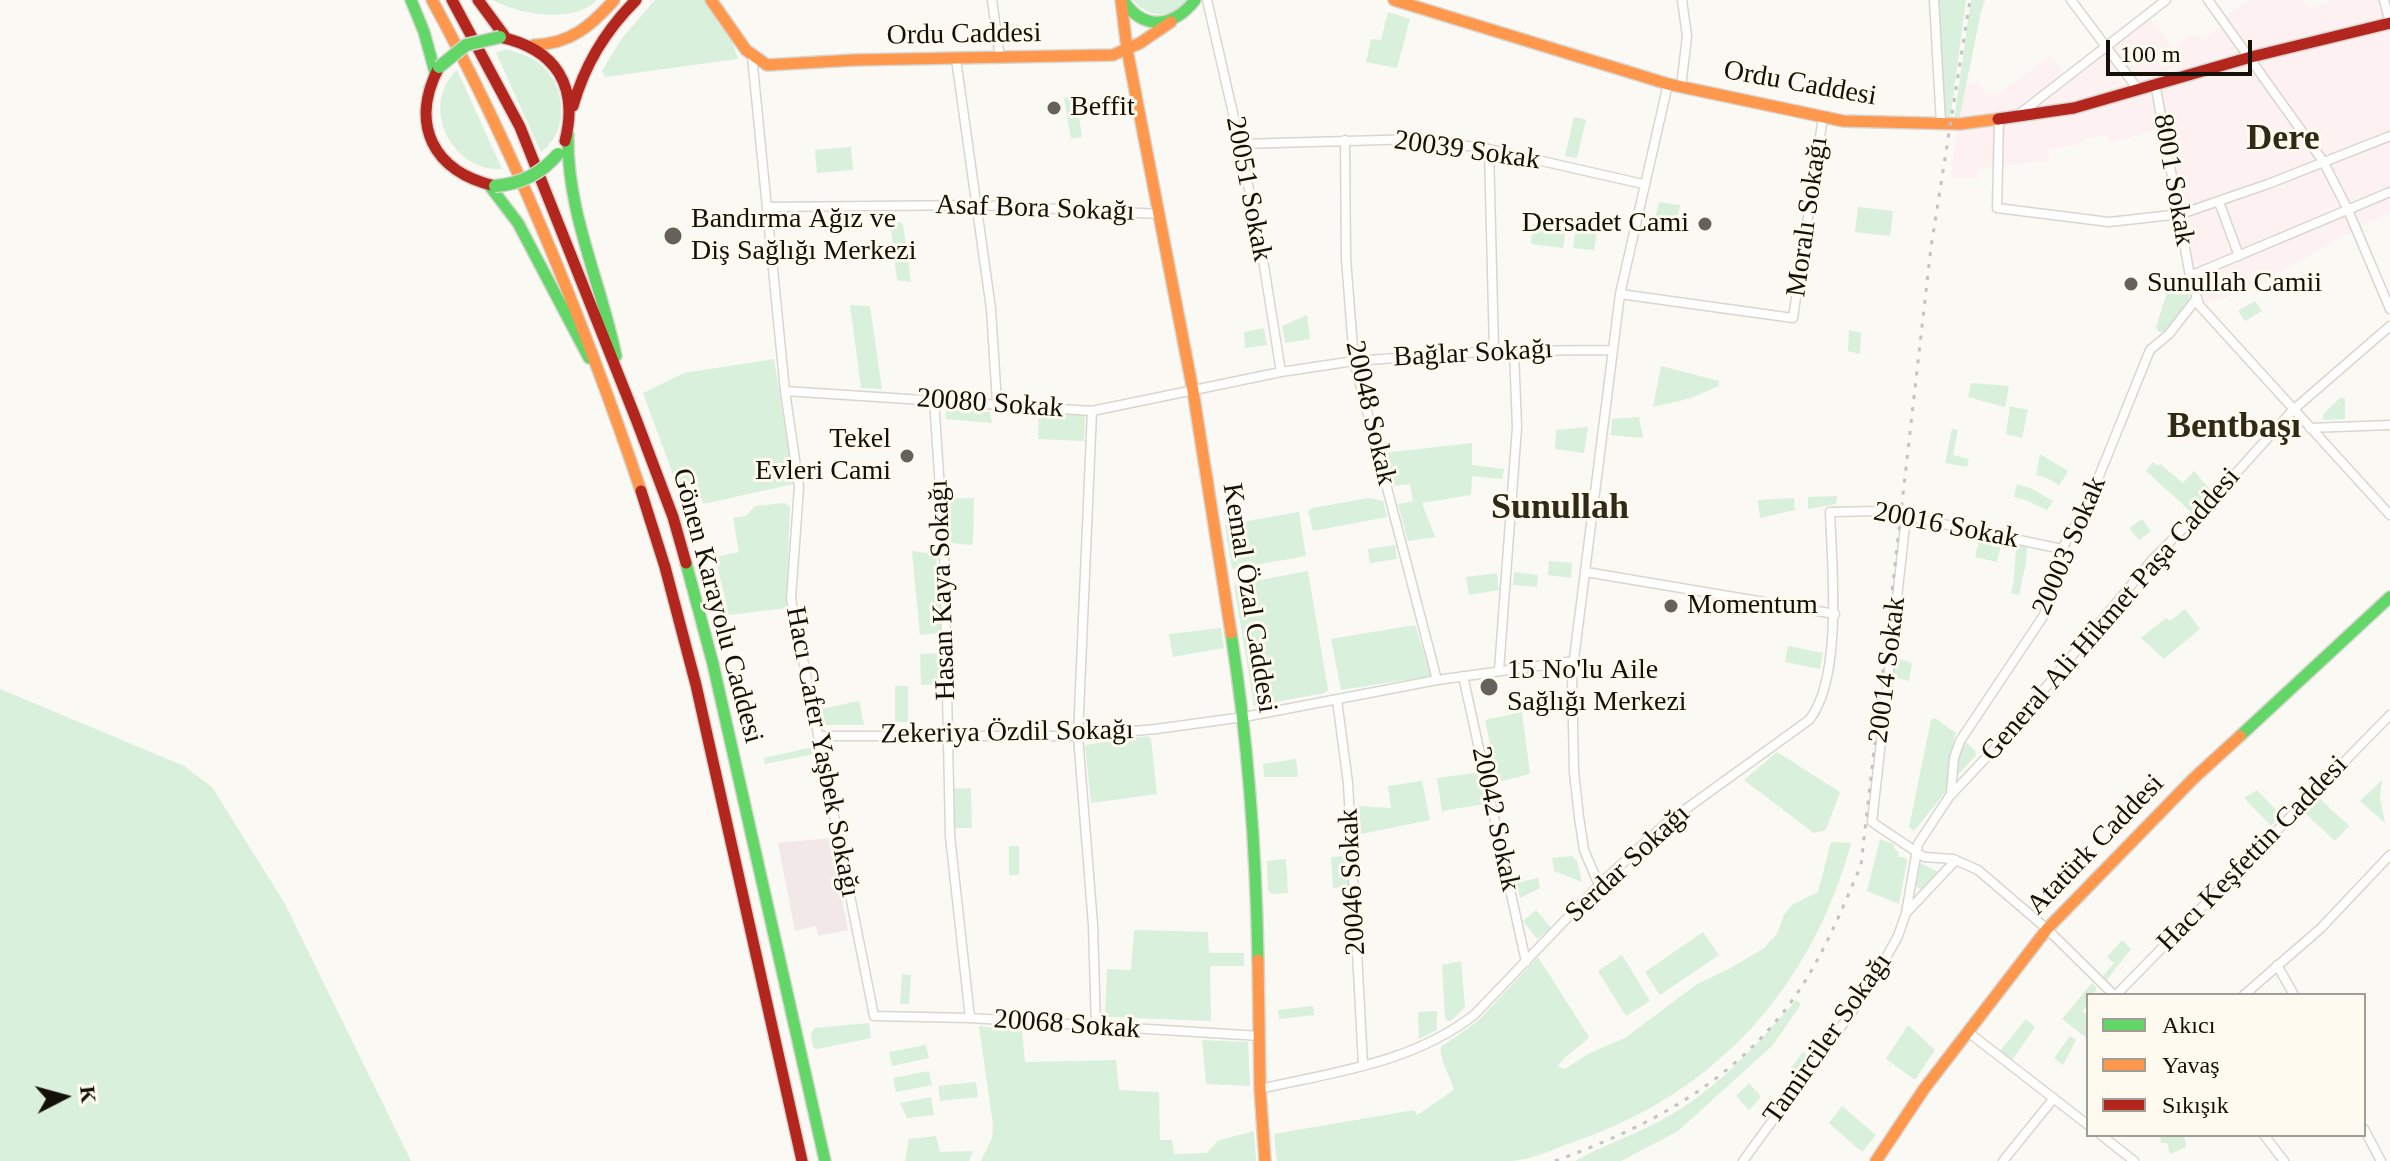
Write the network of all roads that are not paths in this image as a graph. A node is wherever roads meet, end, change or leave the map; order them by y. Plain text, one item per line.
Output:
1 (411, 0) edge
2 (432, 0) edge
3 (452, 0) edge
4 (478, 0) edge
5 (614, 0) edge
6 (636, 0) edge
7 (711, 0) edge
8 (992, 0) edge
9 (1122, 0) edge
10 (1394, 0) edge
11 (1682, 0) edge
12 (1934, 0) edge
13 (2071, 0) edge
14 (2166, 0) edge
15 (2208, 0) edge
16 (2384, 0) edge
17 (1201, 2) edge
18 (1426, 4) edge
19 (1171, 22) junction
20 (2390, 23) edge
21 (1152, 36) junction
22 (503, 38) junction
23 (530, 45) junction
24 (2105, 45) junction
25 (1127, 49) junction
26 (752, 56) junction
27 (2251, 57) junction
28 (1000, 58) junction
29 (956, 59) junction
30 (437, 69) junction
31 (1132, 72) junction
32 (2155, 83) junction
33 (1674, 86) junction
34 (2137, 88) junction
35 (1823, 117) junction
36 (2017, 117) junction
37 (1999, 120) junction
38 (1941, 124) junction
39 (570, 128) junction
40 (2390, 136) edge
41 (1345, 140) junction
42 (1240, 144) junction
43 (1489, 149) junction
44 (2323, 161) junction
45 (1643, 184) junction
46 (492, 185) junction
47 (2390, 192) edge
48 (2219, 202) junction
49 (978, 205) junction
50 (767, 207) junction
51 (2348, 210) junction
52 (1160, 214) junction
53 (2181, 214) junction
54 (2239, 256) junction
55 (2190, 276) junction
56 (1620, 294) junction
57 (2197, 298) junction
58 (2390, 309) edge
59 (2390, 326) edge
60 (1613, 350) junction
61 (1494, 351) junction
62 (1514, 351) junction
63 (1354, 361) junction
64 (1281, 372) junction
65 (604, 382) junction
66 (623, 388) junction
67 (785, 391) junction
68 (1193, 391) junction
69 (934, 400) junction
70 (997, 403) junction
71 (2293, 410) junction
72 (1092, 411) junction
73 (2390, 425) edge
74 (2310, 428) junction
75 (1830, 512) joint
76 (2390, 515) edge
77 (1906, 517) junction
78 (2062, 549) junction
79 (1586, 572) junction
80 (2390, 597) edge
81 (1835, 614) junction
82 (1574, 661) junction
83 (1499, 670) junction
84 (1463, 676) junction
85 (1437, 680) junction
86 (1337, 700) junction
87 (2390, 715) edge
88 (1244, 717) junction
89 (948, 735) junction
90 (818, 736) junction
91 (1078, 736) junction
92 (1949, 797) junction
93 (1916, 851) junction
94 (2390, 855) edge
95 (1956, 860) junction
96 (1599, 885) junction
97 (1906, 913) junction
98 (2047, 929) junction
99 (1526, 962) junction
100 (2277, 965) junction
101 (2113, 993) edge
102 (2117, 993) edge
103 (2246, 993) edge
104 (2293, 993) edge
105 (874, 1016) joint
106 (970, 1018) junction
107 (1096, 1028) junction
108 (1968, 1032) junction
109 (1260, 1036) junction
110 (1363, 1065) junction
111 (1260, 1089) junction
112 (2054, 1098) junction
113 (2086, 1123) edge
114 (2366, 1133) edge
115 (2104, 1137) edge
116 (2266, 1137) edge
117 (824, 1160) edge
118 (802, 1161) edge
119 (1265, 1161) edge
120 (1743, 1161) edge
121 (1876, 1161) edge
122 (2003, 1161) edge
123 (2134, 1161) edge
124 (2284, 1161) edge
125 (2381, 1161) edge

1 - 30 main road
2 - 65 main road, Gönen Karayolu Caddesi
3 - 66 main road, Gönen Karayolu Caddesi
4 - 22 main road
5 - 23 main road
6 - 39 main road
7 - 26 main road
8 - 28 street
9 - 19 main road
9 - 25 main road, Kemal Özal Caddesi
10 - 18 main road, Ordu Caddesi
11 - 33 street
12 - 38 street
13 - 24 street
14 - 24 street
15 - 27 street
16 - 20 street
17 - 19 main road, Ordu Caddesi
17 - 42 street, 20051 Sokak
18 - 33 main road, Ordu Caddesi
19 - 21 main road, Ordu Caddesi
20 - 27 main road, Ordu Caddesi
21 - 25 main road, Ordu Caddesi
21 - 31 main road
22 - 23 main road
22 - 30 main road, bridge
23 - 39 main road
24 - 34 street
24 - 36 street
25 - 28 main road, Ordu Caddesi
25 - 31 main road, Kemal Özal Caddesi
26 - 29 main road, Ordu Caddesi
26 - 50 street, Hacı Cafer Yaşbek Sokağı
27 - 32 main road, Ordu Caddesi
27 - 44 street
28 - 29 main road, Ordu Caddesi
29 - 49 street
30 - 46 main road
31 - 52 main road, Kemal Özal Caddesi
32 - 34 main road, Ordu Caddesi
32 - 53 street, 8001 Sokak
33 - 35 main road, Ordu Caddesi
33 - 45 street
34 - 36 main road, Ordu Caddesi
35 - 38 main road, Ordu Caddesi
35 - 56 street, Moralı Sokağı
36 - 37 main road, Ordu Caddesi
37 - 38 main road, Ordu Caddesi
37 - 53 street
39 - 46 main road, bridge
39 - 66 main road
40 - 44 street
41 - 42 street, 20039 Sokak
41 - 43 street, 20039 Sokak
41 - 63 street, 20048 Sokak
42 - 64 street, 20051 Sokak
43 - 45 street, 20039 Sokak
43 - 61 street
44 - 48 street
44 - 51 street
45 - 56 street
46 - 65 main road
47 - 51 street
48 - 53 street
48 - 54 street
49 - 50 street, Asaf Bora Sokağı
49 - 52 street, Asaf Bora Sokağı
49 - 70 street
50 - 67 street, Hacı Cafer Yaşbek Sokağı
51 - 54 street
51 - 58 street
52 - 68 main road, Kemal Özal Caddesi
53 - 55 street, 8001 Sokak
54 - 55 street
55 - 57 street, 8001 Sokak
56 - 60 street
57 - 71 street, 8001 Sokak
57 - 78 street, 20003 Sokak
59 - 71 street, General Ali Hikmet Paşa Caddesi
60 - 62 street, Bağlar Sokağı
60 - 79 street
61 - 62 street, Bağlar Sokağı
61 - 63 street, Bağlar Sokağı
62 - 83 street
63 - 64 street, Bağlar Sokağı
63 - 85 street, 20048 Sokak
64 - 68 street, Bağlar Sokağı
65 - 118 main road, Gönen Karayolu Caddesi
66 - 117 main road, Gönen Karayolu Caddesi
67 - 69 street, 20080 Sokak
67 - 90 street, Hacı Cafer Yaşbek Sokağı
68 - 72 street, 20080 Sokak
68 - 88 main road, Kemal Özal Caddesi
69 - 70 street, 20080 Sokak
69 - 89 street, Hasan Kaya Sokağı
70 - 72 street, 20080 Sokak
71 - 74 street, 8001 Sokak
71 - 92 street, General Ali Hikmet Paşa Caddesi
72 - 91 street
73 - 74 street
74 - 76 street, 8001 Sokak
75 - 77 street, 20016 Sokak
75 - 81 street, Serdar Sokağı
77 - 78 street, 20016 Sokak
77 - 93 street, 20014 Sokak
78 - 92 street, 20003 Sokak
79 - 81 street
79 - 82 street
80 - 98 main road, Atatürk Caddesi
81 - 96 street, Serdar Sokağı
82 - 83 street, Zekeriya Özdil Sokağı
82 - 96 street
83 - 84 street, Zekeriya Özdil Sokağı
84 - 85 street, Zekeriya Özdil Sokağı
84 - 99 street, 20042 Sokak
85 - 86 street, Zekeriya Özdil Sokağı
86 - 88 street, Zekeriya Özdil Sokağı
86 - 110 street, 20046 Sokak
87 - 102 street, Hacı Keşfettin Caddesi
88 - 91 street, Zekeriya Özdil Sokağı
88 - 109 main road, Kemal Özal Caddesi
89 - 90 street, Zekeriya Özdil Sokağı
89 - 91 street, Zekeriya Özdil Sokağı
89 - 106 street, Hasan Kaya Sokağı
90 - 105 street, Hacı Cafer Yaşbek Sokağı
91 - 107 street
92 - 93 street, General Ali Hikmet Paşa Caddesi
93 - 95 street
93 - 97 street, Tamirciler Sokağı
94 - 100 street
95 - 97 street, Tamirciler Sokağı
95 - 98 street
96 - 99 street, Serdar Sokağı
97 - 120 street, Tamirciler Sokağı
98 - 101 street
98 - 108 main road, Atatürk Caddesi
99 - 110 street, Serdar Sokağı
100 - 103 street
100 - 104 street
105 - 106 street, 20068 Sokak
106 - 107 street, 20068 Sokak
107 - 109 street, 20068 Sokak
108 - 112 street
108 - 121 main road, Atatürk Caddesi
109 - 111 main road, Kemal Özal Caddesi
110 - 111 street, Serdar Sokağı
111 - 119 main road, Kemal Özal Caddesi
112 - 113 street
112 - 122 street
114 - 125 street
115 - 123 street
116 - 124 street

